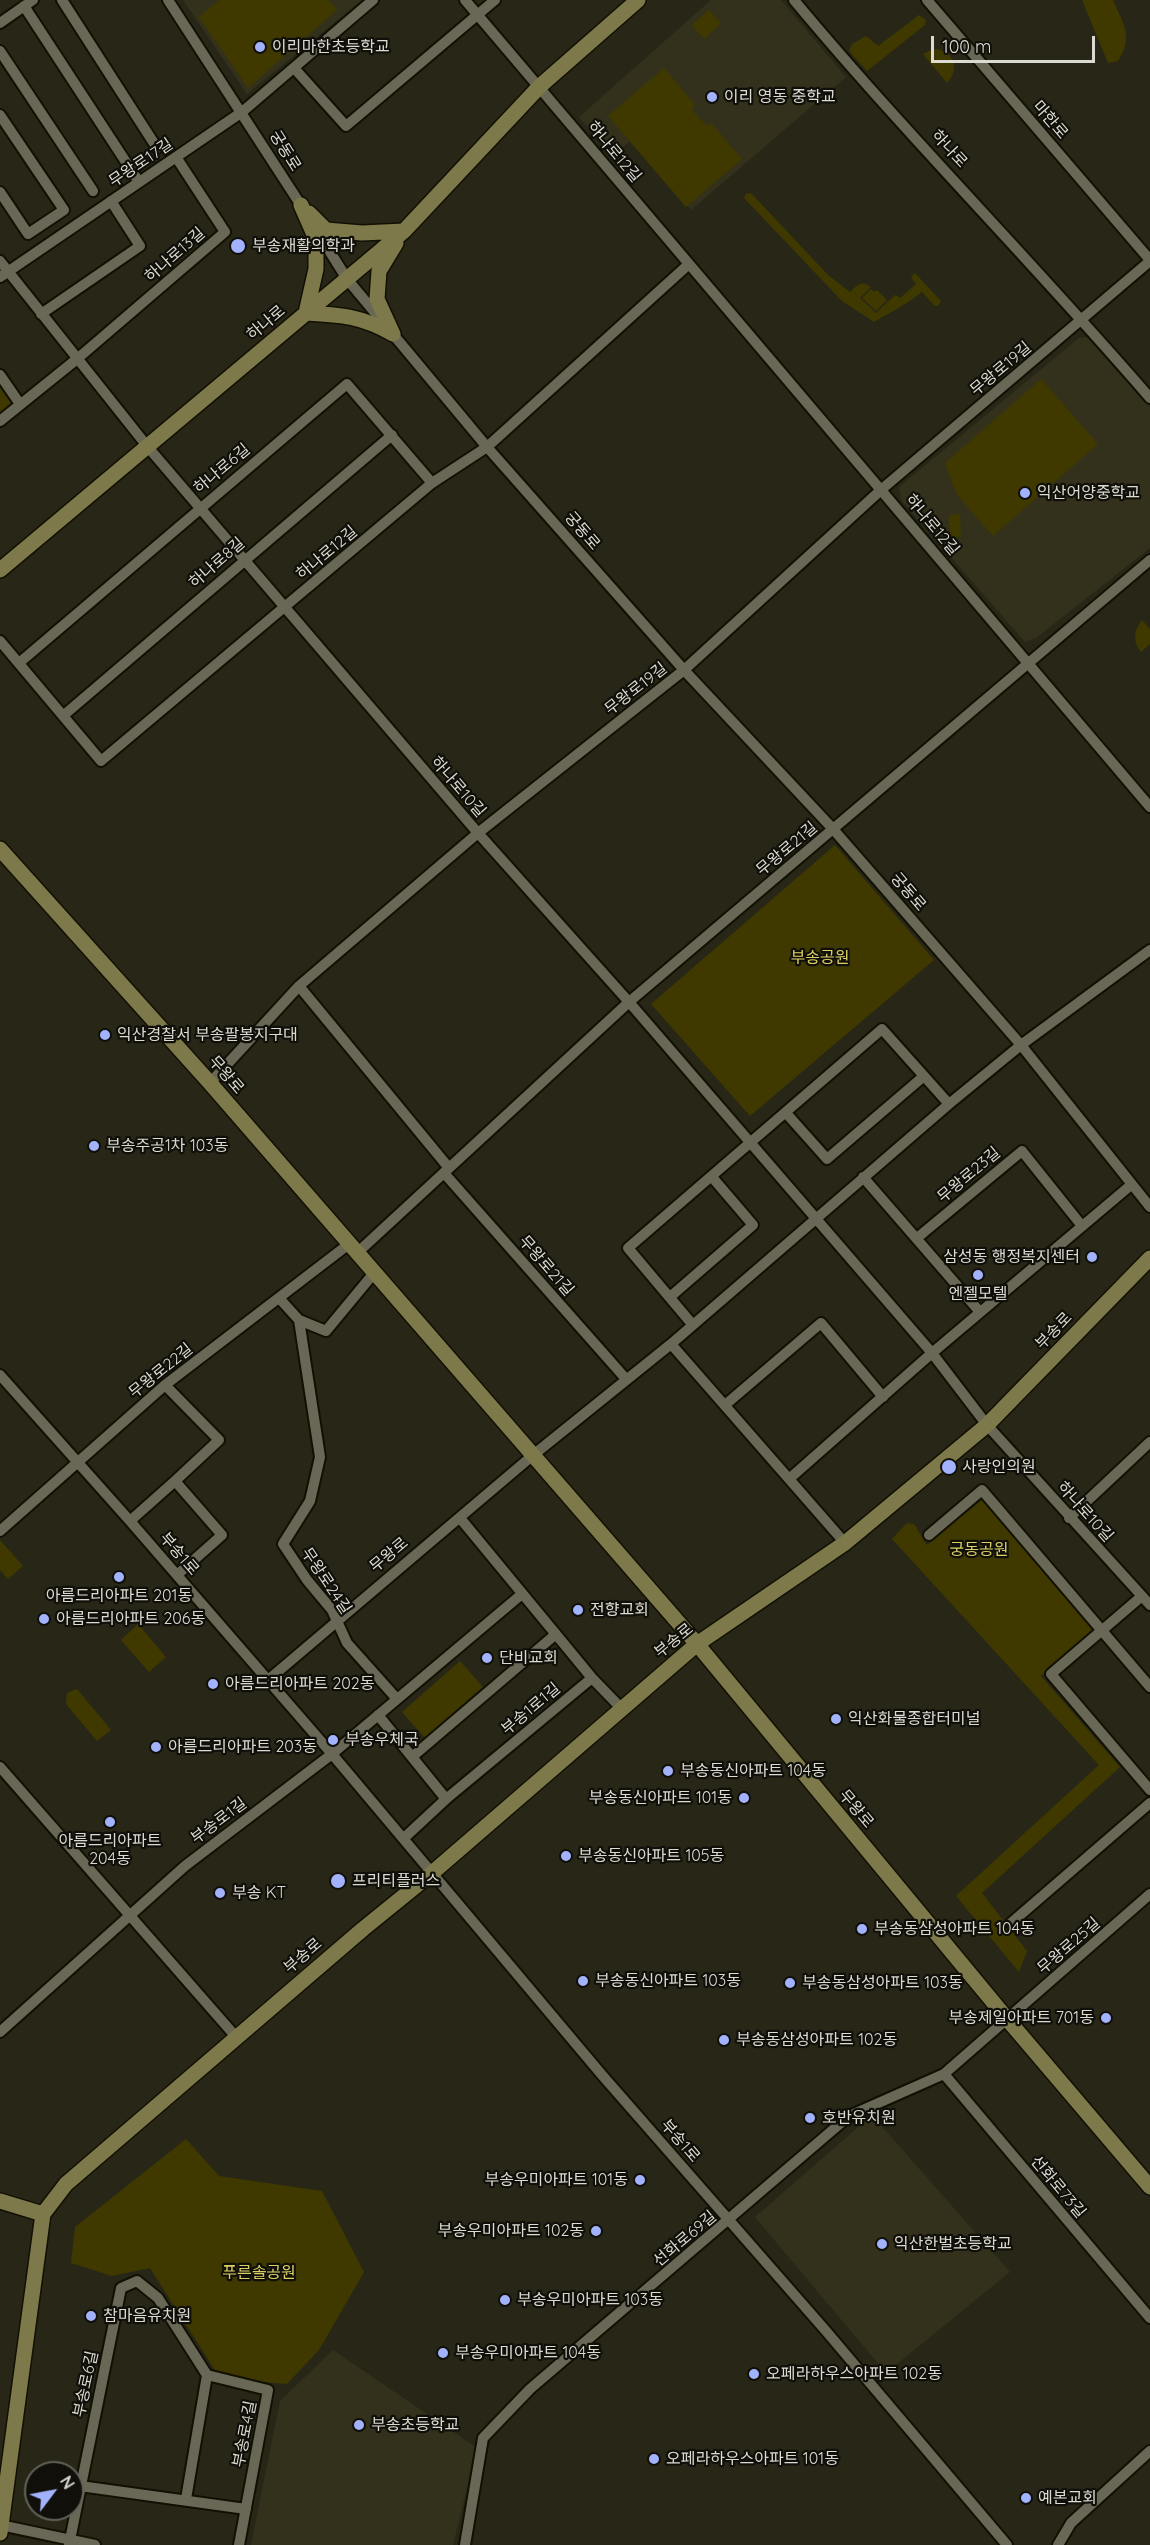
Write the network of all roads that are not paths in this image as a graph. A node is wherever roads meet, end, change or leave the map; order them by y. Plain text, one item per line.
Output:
1 (62, 0) edge
2 (168, 0) edge
3 (373, 0) edge
4 (465, 0) edge
5 (495, 0) edge
6 (638, 0) edge
7 (794, 0) edge
8 (927, 0) edge
9 (29, 3) edge
10 (478, 15) junction
11 (0, 22) edge
12 (0, 51) edge
13 (294, 68) junction
14 (540, 86) junction
15 (242, 112) junction
16 (0, 115) edge
17 (157, 148) dead end
18 (176, 157) junction
19 (139, 182) junction
20 (93, 191) dead end
21 (0, 192) edge
22 (111, 201) junction
23 (301, 205) junction
24 (404, 231) junction
25 (1150, 260) edge
26 (0, 261) edge
27 (689, 264) junction
28 (4, 274) edge
29 (347, 279) junction
30 (306, 313) junction
31 (41, 314) junction
32 (1082, 319) junction
33 (393, 334) junction
34 (77, 359) junction
35 (0, 375) edge
36 (1150, 398) edge
37 (20, 404) junction
38 (0, 421) edge
39 (392, 435) junction
40 (147, 446) junction
41 (487, 447) junction
42 (432, 483) junction
43 (882, 489) junction
44 (200, 507) junction
45 (245, 560) junction
46 (1150, 560) edge
47 (0, 570) edge
48 (286, 608) junction
49 (0, 641) edge
50 (1029, 662) junction
51 (19, 663) junction
52 (684, 670) junction
53 (64, 715) junction
54 (1150, 807) edge
55 (833, 829) junction
56 (478, 833) junction
57 (0, 849) edge
58 (1150, 950) edge
59 (299, 986) junction
60 (629, 1002) junction
61 (1021, 1045) junction
62 (924, 1076) junction
63 (210, 1083) junction
64 (949, 1104) junction
65 (786, 1113) junction
66 (751, 1143) junction
67 (446, 1170) junction
68 (712, 1177) junction
69 (863, 1178) junction
70 (1131, 1185) junction
71 (1150, 1207) edge
72 (816, 1219) junction
73 (1082, 1226) junction
74 (917, 1238) junction
75 (353, 1249) junction
76 (1150, 1258) edge
77 (374, 1273) junction
78 (670, 1297) junction
79 (279, 1298) junction
80 (980, 1312) junction
81 (298, 1320) junction
82 (692, 1324) junction
83 (670, 1344) junction
84 (932, 1353) junction
85 (0, 1375) edge
86 (626, 1379) junction
87 (165, 1385) junction
88 (883, 1397) junction
89 (725, 1406) junction
90 (987, 1425) junction
91 (1150, 1442) edge
92 (532, 1456) junction
93 (76, 1462) junction
94 (789, 1479) junction
95 (175, 1481) junction
96 (460, 1518) junction
97 (1069, 1518) junction
98 (130, 1521) junction
99 (0, 1531) edge
100 (929, 1535) dead end
101 (845, 1544) junction
102 (177, 1575) junction
103 (522, 1594) junction
104 (1142, 1596) junction
105 (1150, 1605) edge
106 (337, 1622) junction
107 (1102, 1630) junction
108 (556, 1634) junction
109 (697, 1644) junction
110 (592, 1678) junction
111 (268, 1680) junction
112 (1150, 1687) edge
113 (397, 1699) junction
114 (621, 1708) junction
115 (378, 1715) junction
116 (332, 1754) junction
117 (412, 1756) junction
118 (0, 1767) edge
119 (1150, 1790) edge
120 (446, 1799) junction
121 (1150, 1803) edge
122 (404, 1838) junction
123 (432, 1873) junction
124 (1150, 1894) edge
125 (129, 1918) junction
126 (1011, 1923) dead end
127 (1008, 2020) junction
128 (0, 2032) edge
129 (237, 2038) junction
130 (944, 2074) junction
131 (1150, 2187) edge
132 (0, 2201) edge
133 (43, 2214) junction
134 (730, 2220) junction
135 (1150, 2318) edge
136 (207, 2375) junction
137 (1150, 2451) edge
138 (84, 2467) edge
139 (84, 2486) edge
140 (186, 2499) junction
141 (246, 2509) junction
142 (74, 2521) edge
143 (0, 2528) edge
144 (70, 2543) edge
145 (95, 2545) edge
146 (239, 2545) edge
147 (465, 2545) edge
148 (1006, 2545) edge
149 (1058, 2545) edge

1 - 17 street
2 - 15 street, 궁동로
3 - 13 street, 무왕로17길
4 - 10 street
5 - 10 street
6 - 14 street, 하나로
7 - 32 street, 하나로
8 - 25 street, 마한로
9 - 11 street
9 - 19 street
10 - 13 street
10 - 14 street
12 - 20 street
13 - 15 street, 무왕로17길
14 - 24 street, 하나로
14 - 27 street, 하나로12길
15 - 18 street, 무왕로17길
15 - 23 street, 궁동로
16 - 21 street
18 - 19 street, 무왕로17길
18 - 34 street, 하나로13길
19 - 22 street, 무왕로17길
22 - 28 street, 무왕로17길
22 - 31 street, 하나로13길
23 - 24 street
23 - 29 street, 궁동로
23 - 30 street
24 - 29 street, 하나로
24 - 33 street
25 - 32 street, 무왕로19길
26 - 28 street
27 - 41 street, 하나로12길
27 - 43 street, 하나로12길
28 - 31 street
29 - 30 street, 하나로
29 - 33 street, 궁동로
30 - 33 street
30 - 40 street, 하나로
31 - 34 street
32 - 36 street
32 - 43 street, 무왕로19길
33 - 41 street, 궁동로
34 - 37 street
34 - 40 street
35 - 37 street
37 - 38 street
39 - 42 street, 하나로6길
39 - 44 street, 하나로6길
39 - 45 street, 하나로8길
40 - 44 street, 하나로10길
40 - 47 street, 하나로
41 - 42 street, 하나로12길
41 - 52 street, 궁동로
42 - 48 street, 하나로12길
43 - 50 street, 하나로12길
43 - 52 street, 무왕로19길
44 - 45 street, 하나로10길
44 - 51 street, 하나로6길
45 - 48 street, 하나로10길
45 - 53 street, 하나로8길
46 - 50 street, 무왕로21길
48 - 53 street, 하나로12길
48 - 56 street, 하나로10길
49 - 51 street, 하나로12길
50 - 54 street, 하나로12길
50 - 55 street, 무왕로21길
51 - 53 street, 하나로12길
52 - 55 street, 궁동로
52 - 56 street, 무왕로19길
55 - 60 street, 무왕로21길
55 - 61 street, 궁동로
56 - 59 street, 무왕로19길
56 - 60 street, 하나로10길
57 - 63 street, 무왕로
58 - 61 street
59 - 63 street, 무왕로19길
59 - 67 street, 무왕로21길
60 - 66 street, 하나로10길
60 - 67 street, 무왕로21길
61 - 64 street
61 - 70 street, 궁동로
62 - 64 street
62 - 65 street
62 - 65 street
63 - 75 street, 무왕로
64 - 69 street
65 - 66 street
66 - 68 street
66 - 72 street, 하나로10길
67 - 75 street, 무왕로21길
67 - 86 street, 무왕로21길
68 - 78 street
68 - 78 street
69 - 72 street
69 - 74 street
70 - 71 street, 궁동로
70 - 73 street
72 - 82 street
72 - 84 street, 하나로10길
73 - 74 street, 무왕로23길
73 - 80 street
74 - 80 street
75 - 77 street, 무왕로
75 - 79 street, 무왕로22길
76 - 90 street, 부송로
77 - 81 street
77 - 92 street, 무왕로
78 - 82 street
79 - 81 street
79 - 87 street, 무왕로22길
80 - 84 street
81 - 106 street, 무왕로24길
82 - 83 street
83 - 86 street
83 - 89 street
84 - 88 street
84 - 90 street, 하나로10길
85 - 93 street, 부송1로
86 - 92 street
87 - 93 street, 무왕로22길
87 - 95 street
88 - 89 street
88 - 94 street
89 - 94 street
90 - 97 street, 하나로10길
90 - 101 street, 부송로
91 - 97 street
92 - 96 street, 무왕로
92 - 109 street, 무왕로
93 - 98 street, 부송1로
93 - 99 street, 무왕로22길
94 - 101 street
95 - 98 street
95 - 102 street
96 - 103 street
96 - 106 street, 무왕로
97 - 104 street, 하나로10길
98 - 102 street, 부송1로
100 - 107 street
101 - 109 street, 부송로
102 - 111 street, 부송1로
103 - 108 street
103 - 113 street
104 - 105 street, 하나로10길
104 - 107 street
106 - 111 street, 무왕로
106 - 113 street, 무왕로24길
107 - 112 street
107 - 119 street
108 - 110 street
108 - 117 street
109 - 114 street, 부송로
109 - 127 street, 무왕로
110 - 114 street
110 - 120 street, 부송1로1길
111 - 116 street, 부송1로
113 - 115 street
114 - 123 street, 부송로
115 - 116 street
115 - 117 street
116 - 122 street, 부송1로
116 - 125 street, 부송로1길
117 - 120 street
118 - 125 street
120 - 122 street, 부송1로1길
121 - 126 street
122 - 123 street, 부송1로
123 - 129 street, 부송로
123 - 134 street, 부송1로
124 - 127 street, 무왕로25길
125 - 128 street, 부송로1길
125 - 129 street
127 - 130 street, 선화로69길
127 - 131 street, 무왕로
129 - 133 street, 부송로
130 - 134 street, 선화로69길
130 - 135 street, 선화로73길
132 - 133 street
133 - 143 street, 부송로
134 - 147 street, 선화로69길
134 - 148 street, 부송1로
136 - 138 street, 부송로6길
136 - 140 street
136 - 141 street, 부송로4길
137 - 149 street
139 - 140 street
140 - 141 street
141 - 146 street, 부송로4길
142 - 144 street, 부송로6길
143 - 144 street
144 - 145 street

